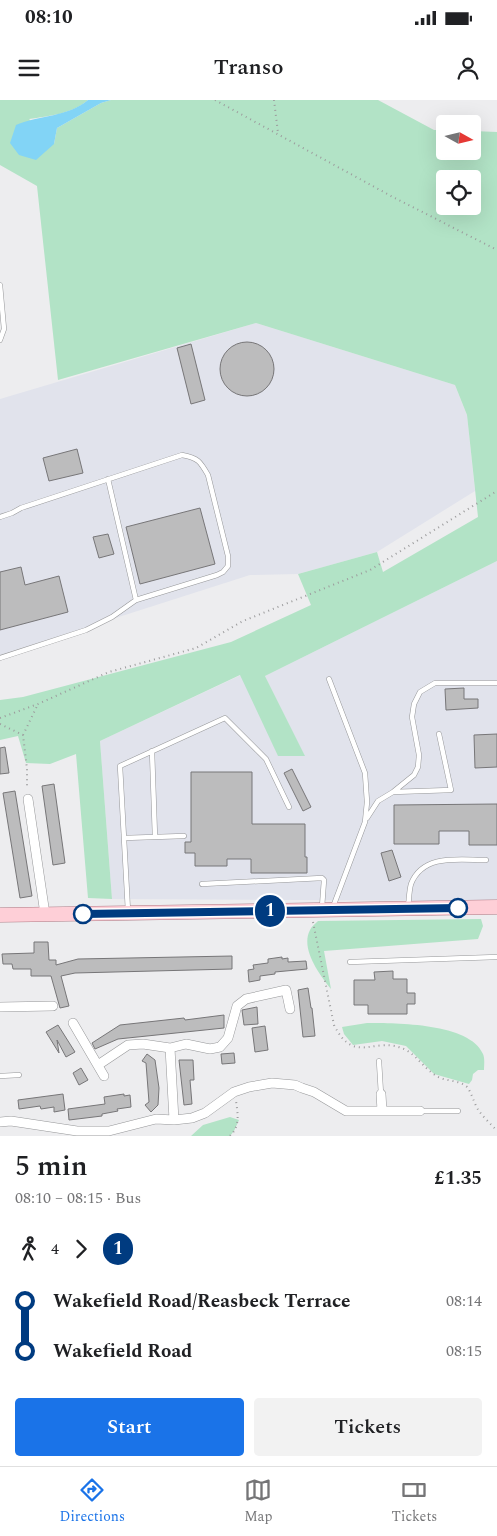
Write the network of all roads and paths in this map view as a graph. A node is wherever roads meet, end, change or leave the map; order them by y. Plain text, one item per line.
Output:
1 (215, 100) edge
2 (274, 100) edge
3 (219, 101) edge
4 (278, 133) junction
5 (497, 250) edge
6 (0, 285) edge
7 (0, 292) edge
8 (0, 340) edge
9 (108, 479) junction
10 (497, 491) edge
11 (0, 517) edge
12 (136, 600) junction
13 (0, 658) edge
14 (329, 679) dead end
15 (497, 683) edge
16 (38, 704) junction
17 (0, 718) edge
18 (0, 724) edge
19 (439, 734) dead end
20 (23, 735) junction
21 (152, 751) junction
22 (393, 792) junction
23 (28, 799) joint
24 (289, 806) dead end
25 (365, 822) junction
26 (184, 836) dead end
27 (155, 837) junction
28 (124, 838) junction
29 (486, 860) dead end
30 (202, 884) dead end
31 (497, 907) edge
32 (408, 909) junction
33 (321, 911) junction
34 (128, 913) junction
35 (45, 914) junction
36 (0, 915) edge
37 (497, 957) edge
38 (350, 962) dead end
39 (54, 1006) dead end
40 (0, 1007) edge
41 (290, 1009) dead end
42 (73, 1023) dead end
43 (170, 1048) junction
44 (379, 1061) dead end
45 (98, 1065) junction
46 (19, 1075) dead end
47 (0, 1076) edge
48 (104, 1076) dead end
49 (234, 1092) junction
50 (381, 1094) joint
51 (458, 1110) dead end
52 (382, 1111) junction
53 (420, 1111) joint
54 (174, 1120) junction
55 (0, 1122) edge
56 (497, 1131) edge
57 (230, 1136) edge

1 - 3 path
2 - 4 path
3 - 4 path
4 - 5 path
6 - 7 lane
7 - 8 lane
9 - 11 lane
9 - 12 lane
9 - 12 lane
10 - 16 path
12 - 13 lane
14 - 25 lane
15 - 22 lane
16 - 17 path
16 - 20 path
18 - 20 path
19 - 22 lane
20 - 23 path
21 - 24 lane
21 - 27 lane
21 - 28 lane
22 - 25 lane
23 - 35 street
25 - 33 lane
26 - 27 lane
27 - 28 lane
28 - 34 lane
29 - 32 lane
30 - 33 lane
31 - 32 main road
32 - 33 main road
33 - 34 main road
33 - 56 path
34 - 35 main road
35 - 36 main road
37 - 38 lane
39 - 40 street
41 - 43 street
42 - 45 street
43 - 45 street
43 - 54 street
44 - 50 lane
45 - 48 street
46 - 47 lane
49 - 52 street
49 - 54 street
49 - 57 path
50 - 52 street
51 - 53 lane
52 - 53 street
54 - 55 street

